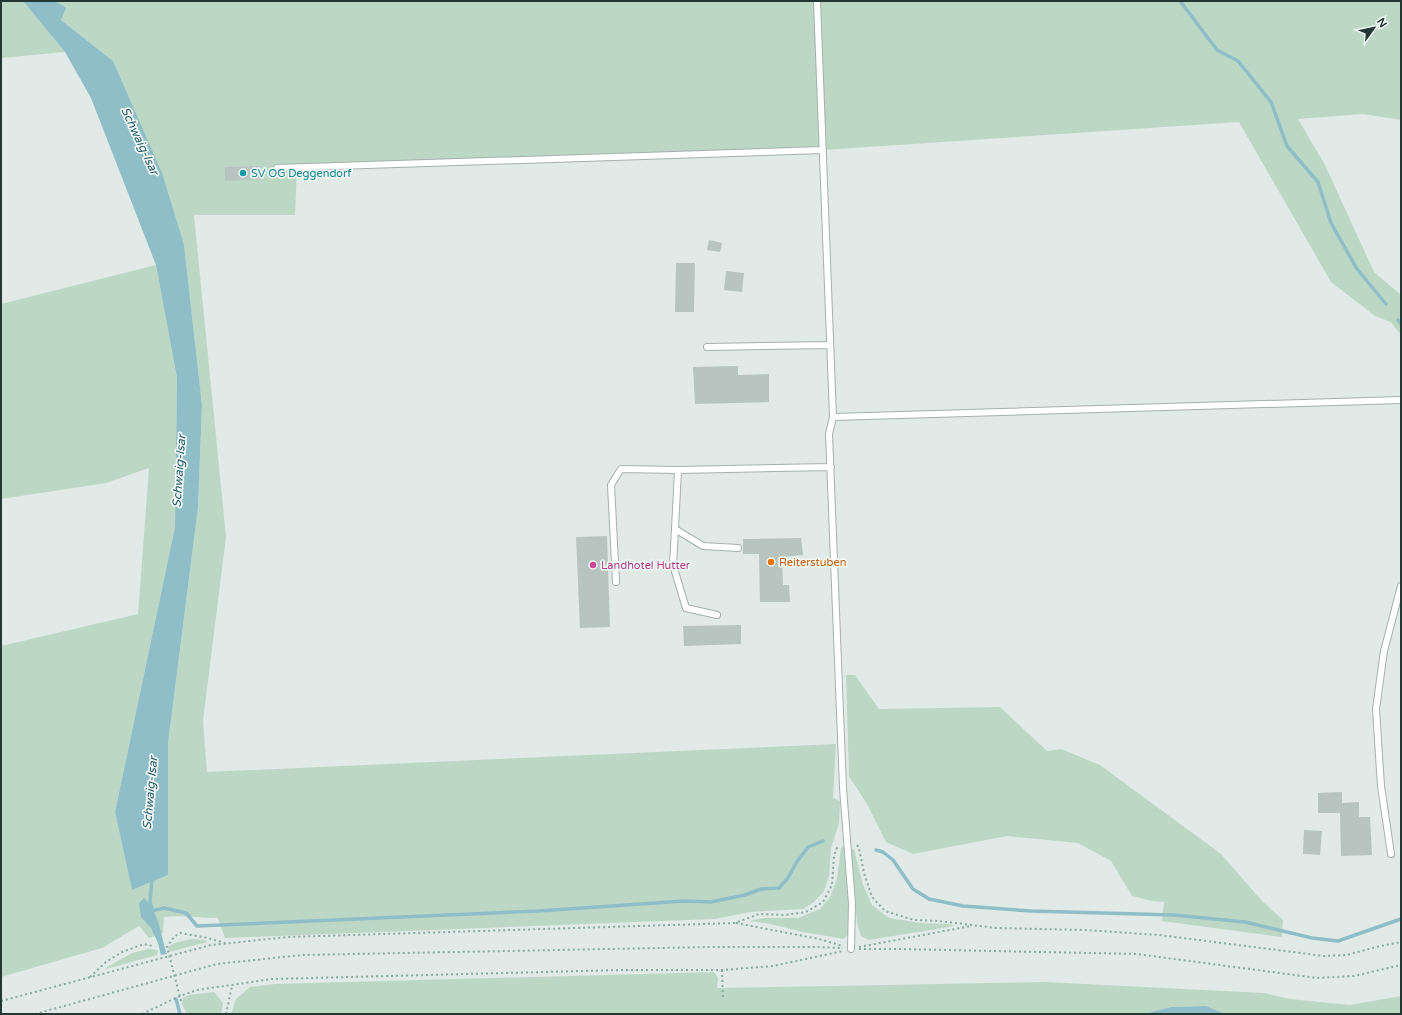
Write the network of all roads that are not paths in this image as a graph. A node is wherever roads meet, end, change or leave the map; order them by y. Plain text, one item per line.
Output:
1 (818, 1) edge
2 (823, 150) junction
3 (277, 168) dead end
4 (830, 345) junction
5 (707, 347) dead end
6 (1401, 400) edge
7 (833, 416) junction
8 (831, 467) junction
9 (678, 470) junction
10 (675, 529) junction
11 (738, 548) dead end
12 (616, 582) dead end
13 (1401, 586) edge
14 (717, 615) dead end
15 (1391, 854) dead end
16 (851, 949) road end

1 - 2 lane
2 - 3 lane
2 - 4 lane
4 - 5 lane
4 - 7 lane
6 - 7 lane
7 - 8 lane
8 - 9 lane
8 - 16 lane
9 - 10 lane
9 - 12 lane
10 - 11 lane
10 - 14 lane
13 - 15 lane

